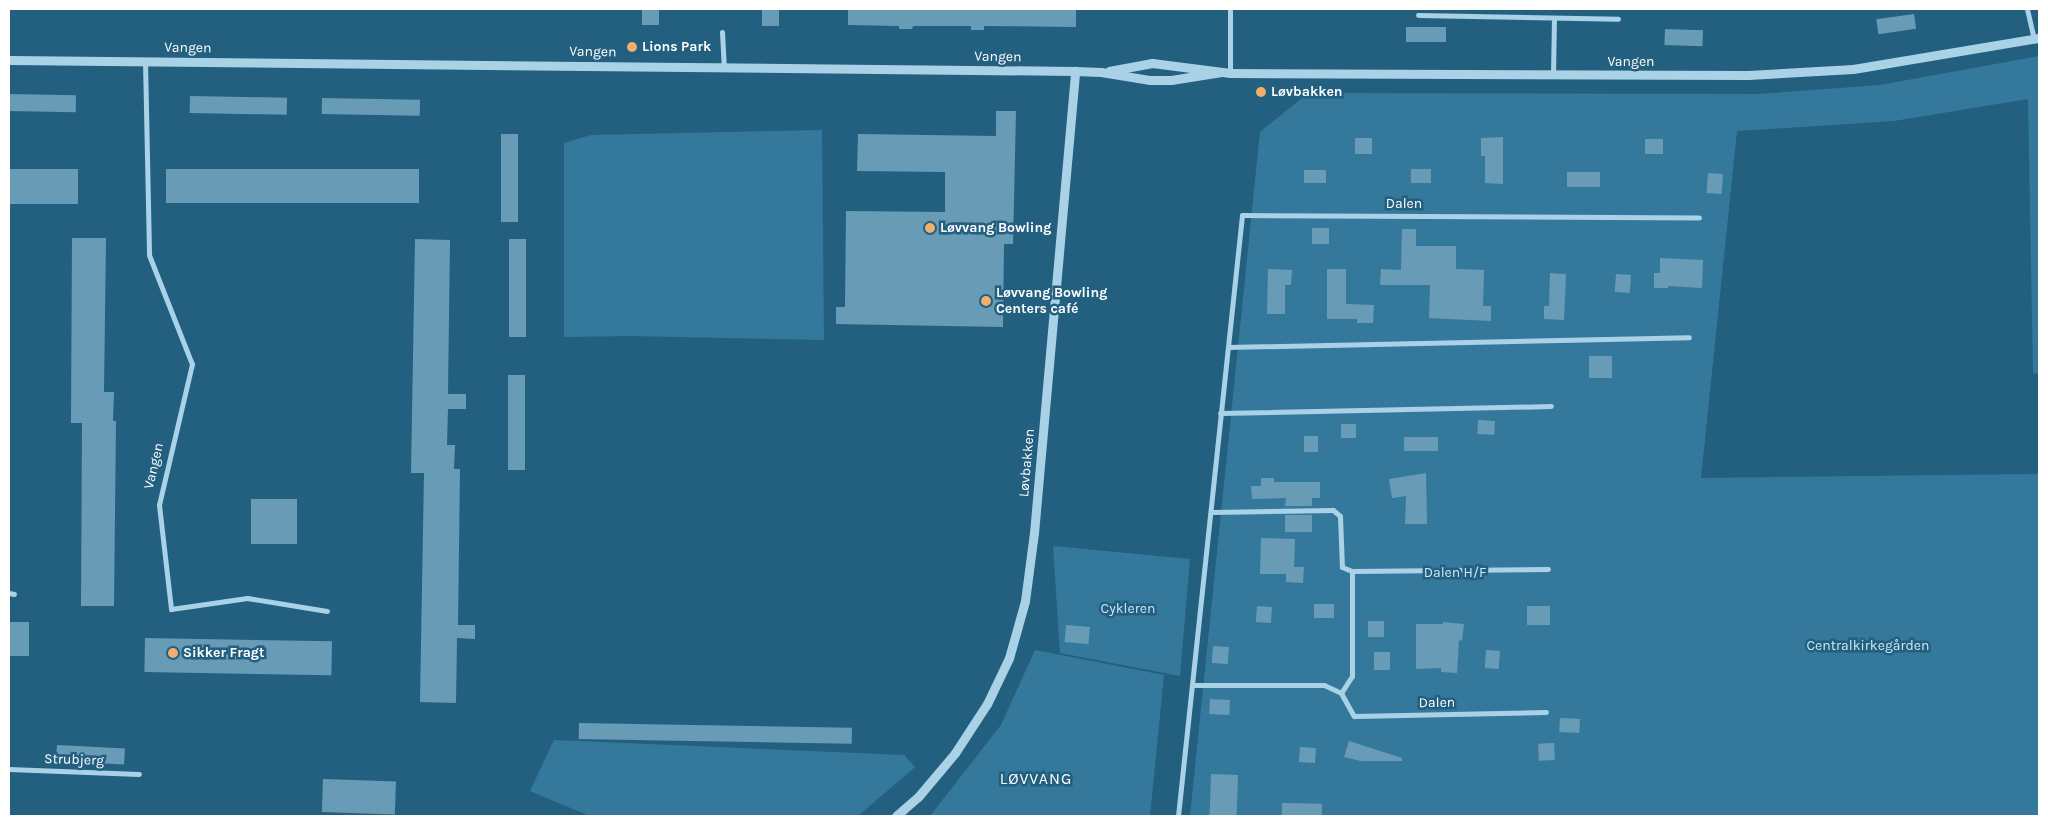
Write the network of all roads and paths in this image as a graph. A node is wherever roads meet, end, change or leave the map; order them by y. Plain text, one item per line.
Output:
1 (1230, 9) edge
2 (2027, 9) edge
3 (1418, 15) dead end
4 (1554, 19) junction
5 (1618, 19) dead end
6 (722, 32) dead end
7 (2037, 38) edge
8 (9, 60) edge
9 (145, 61) junction
10 (724, 67) junction
11 (1075, 72) junction
12 (1101, 72) junction
13 (1225, 72) junction
14 (1553, 75) junction
15 (1700, 217) dead end
16 (1689, 337) dead end
17 (1228, 347) junction
18 (1551, 406) dead end
19 (1220, 413) junction
20 (1212, 512) junction
21 (1548, 570) dead end
22 (1352, 571) junction
23 (327, 611) dead end
24 (1193, 685) junction
25 (1341, 693) junction
26 (1546, 712) dead end
27 (9, 769) edge
28 (139, 774) dead end
29 (896, 816) edge
30 (1178, 816) edge

1 - 13 street
2 - 7 street
3 - 4 street
4 - 5 street
4 - 14 street
6 - 10 street
7 - 14 street, Vangen
8 - 9 street, Vangen
9 - 10 street, Vangen
9 - 23 street, Vangen
10 - 11 street, Vangen
11 - 12 street, Vangen
11 - 29 street, Løvbakken
12 - 13 street, Vangen
12 - 13 street, Vangen
13 - 14 street, Vangen
15 - 17 street, Dalen
16 - 17 street
17 - 19 street, Dalen
18 - 19 street
19 - 20 street, Dalen
20 - 22 street
20 - 24 street, Dalen
21 - 22 street
22 - 25 street
24 - 25 street
24 - 30 street, Dalen
25 - 26 street, Dalen
27 - 28 street, Strubjerg

